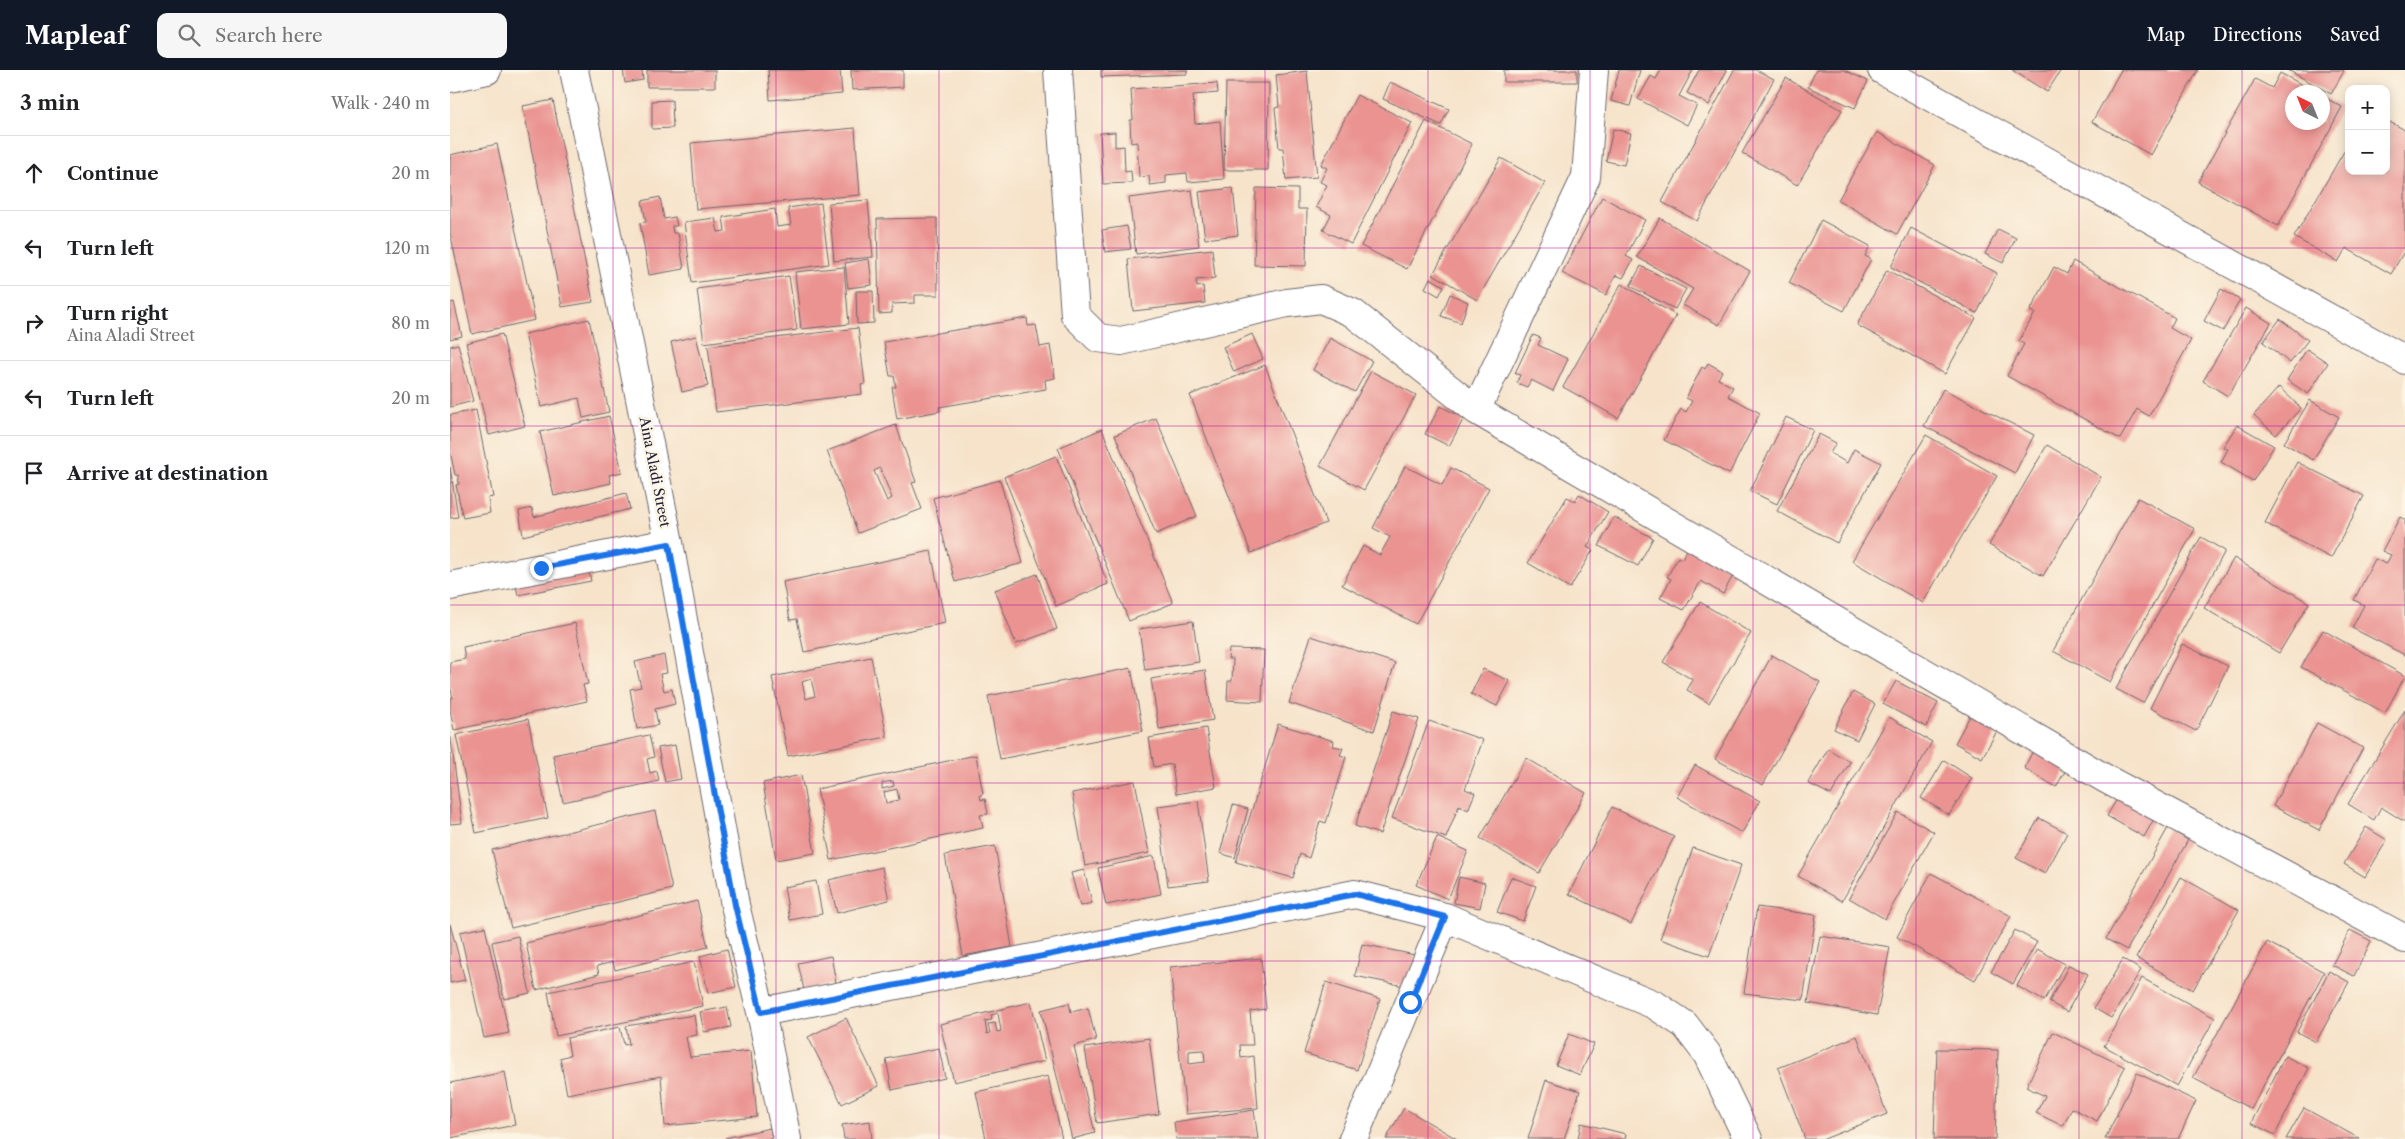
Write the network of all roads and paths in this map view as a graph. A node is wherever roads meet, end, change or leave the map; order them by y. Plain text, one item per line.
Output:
1 (487, 70) edge
2 (574, 70) edge
3 (1058, 70) edge
4 (1594, 70) edge
5 (1882, 70) edge
6 (450, 78) edge
7 (2405, 360) edge
8 (1476, 410) junction
9 (669, 544) junction
10 (450, 586) edge
11 (1445, 917) junction
12 (2405, 939) edge
13 (761, 1012) junction
14 (787, 1139) edge
15 (1353, 1139) edge
16 (1748, 1139) edge

1 - 6 street
2 - 9 street, Aina Aladi Street
3 - 8 street
4 - 8 street
5 - 7 street
8 - 12 street
9 - 10 street
9 - 13 street, Aina Aladi Street
11 - 13 street
11 - 15 street
11 - 16 street
13 - 14 street, Aina Aladi Street

